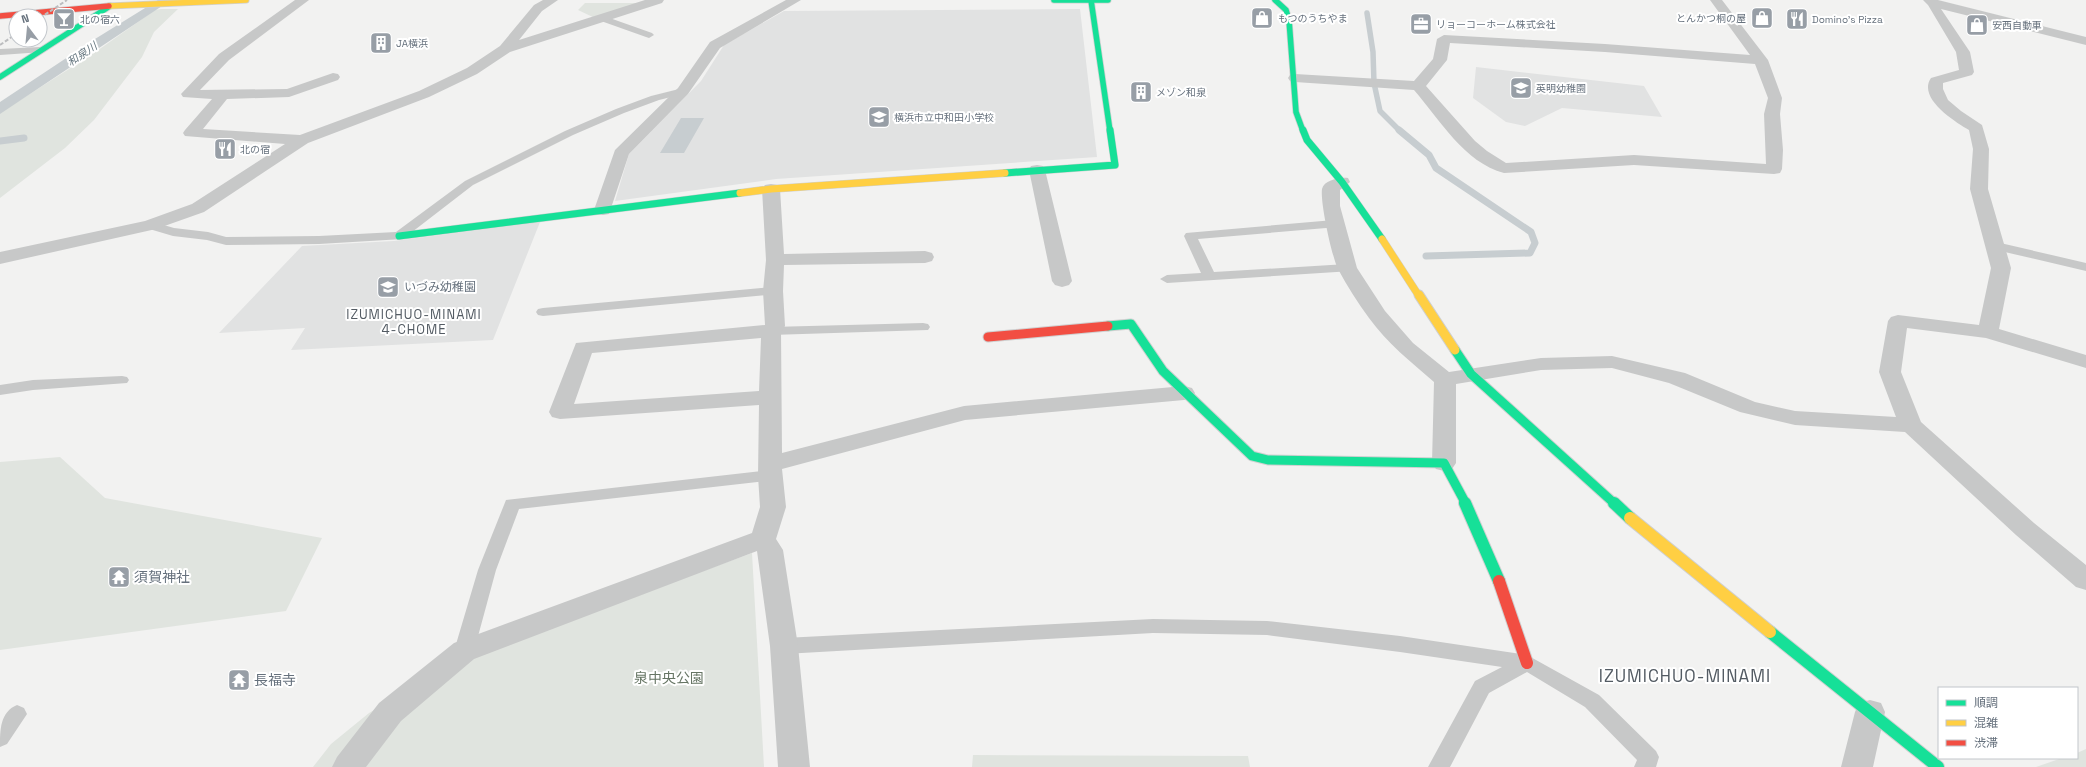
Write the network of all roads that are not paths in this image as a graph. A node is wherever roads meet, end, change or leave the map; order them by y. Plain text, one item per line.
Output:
1 (94, 0) edge
2 (246, 0) edge
3 (303, 0) edge
4 (552, 0) edge
5 (658, 0) edge
6 (795, 0) edge
7 (1054, 0) edge
8 (1091, 0) edge
9 (1108, 0) edge
10 (1275, 0) edge
11 (1716, 0) edge
12 (1932, 2) edge
13 (120, 3) edge
14 (0, 8) edge
15 (0, 16) edge
16 (604, 19) junction
17 (648, 35) dead end
18 (2086, 41) edge
19 (40, 50) junction
20 (505, 50) junction
21 (0, 52) edge
22 (1761, 60) junction
23 (0, 77) edge
24 (333, 77) dead end
25 (1295, 78) junction
26 (1418, 86) junction
27 (683, 91) junction
28 (222, 95) junction
29 (302, 140) junction
30 (1037, 170) junction
31 (1342, 182) junction
32 (770, 189) junction
33 (603, 210) junction
34 (1334, 224) junction
35 (150, 225) junction
36 (399, 236) junction
37 (1996, 246) junction
38 (33, 250) junction
39 (0, 251) edge
40 (925, 257) dead end
41 (0, 258) edge
42 (775, 260) junction
43 (2086, 267) edge
44 (1347, 268) junction
45 (1208, 276) junction
46 (1166, 279) dead end
47 (1062, 281) dead end
48 (773, 291) junction
49 (543, 312) dead end
50 (923, 327) dead end
51 (771, 331) junction
52 (1988, 332) junction
53 (988, 337) dead end
54 (2086, 362) edge
55 (1471, 374) junction
56 (122, 380) dead end
57 (1445, 380) junction
58 (0, 390) edge
59 (1184, 393) junction
60 (772, 397) junction
61 (1911, 425) junction
62 (1444, 463) junction
63 (771, 470) junction
64 (763, 539) junction
65 (2086, 580) edge
66 (784, 646) junction
67 (464, 651) junction
68 (1527, 663) junction
69 (1870, 712) junction
70 (17, 714) dead end
71 (0, 738) edge
72 (348, 767) edge
73 (794, 767) edge
74 (1439, 767) edge
75 (1645, 767) edge
76 (1857, 767) edge
77 (1938, 767) edge

1 - 14 street
2 - 13 street
3 - 28 street
4 - 20 street
5 - 16 street
6 - 27 street
7 - 8 street
8 - 9 street
8 - 30 street
10 - 25 street
11 - 22 street
12 - 18 street
12 - 37 street
13 - 15 street
13 - 19 street
16 - 17 lane
16 - 20 street
19 - 21 lane
19 - 23 street
20 - 29 street
22 - 26 street
22 - 26 street
24 - 28 street
25 - 26 street
25 - 31 street
27 - 33 street
27 - 36 lane
28 - 29 street
29 - 35 street
30 - 32 street
30 - 47 street
31 - 34 street
31 - 55 street
32 - 33 street
32 - 42 street
33 - 36 street
34 - 44 street
34 - 45 lane
35 - 36 lane
35 - 38 street
37 - 43 lane
37 - 52 street
38 - 39 street
38 - 41 street
40 - 42 street
42 - 48 street
44 - 45 lane
44 - 57 street
45 - 46 lane
48 - 49 lane
48 - 51 street
50 - 51 lane
51 - 60 street
51 - 60 street
52 - 54 street
52 - 61 street
53 - 59 street
55 - 57 street
55 - 61 street
55 - 69 street
56 - 58 lane
57 - 62 street
59 - 62 street
59 - 63 street
60 - 63 street
61 - 65 street
62 - 68 street
63 - 64 street
63 - 67 lane
64 - 66 street
64 - 67 street
66 - 68 lane
66 - 73 street
67 - 72 street
68 - 74 lane
68 - 75 lane
69 - 76 street
69 - 77 street
70 - 71 lane

